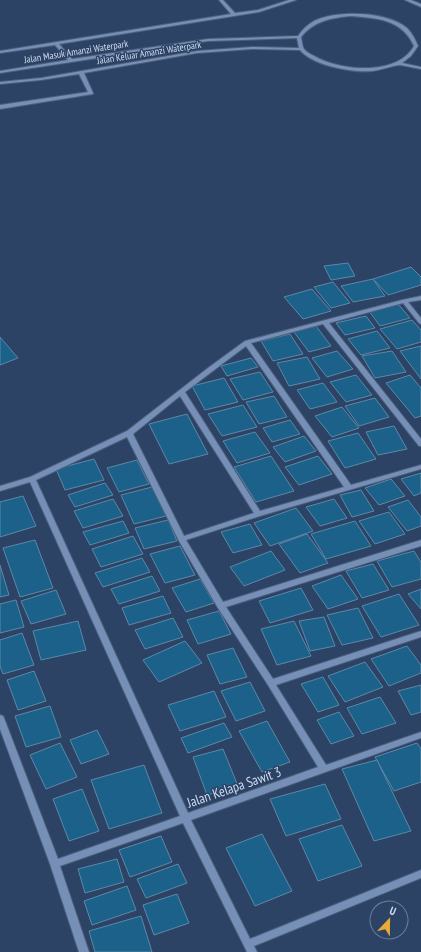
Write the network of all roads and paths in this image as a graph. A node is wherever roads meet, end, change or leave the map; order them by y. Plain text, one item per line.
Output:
1 (221, 0) edge
2 (294, 0) edge
3 (407, 0) edge
4 (421, 6) edge
5 (234, 15) junction
6 (299, 37) junction
7 (56, 43) junction
8 (302, 48) junction
9 (0, 52) edge
10 (71, 61) junction
11 (397, 63) junction
12 (421, 68) edge
13 (0, 72) edge
14 (81, 72) junction
15 (0, 83) edge
16 (0, 106) edge
17 (421, 298) edge
18 (404, 301) junction
19 (325, 322) junction
20 (421, 322) edge
21 (247, 342) junction
22 (181, 392) junction
23 (129, 433) junction
24 (421, 444) edge
25 (421, 466) edge
26 (32, 479) junction
27 (349, 488) junction
28 (0, 489) edge
29 (258, 514) junction
30 (182, 539) junction
31 (421, 543) edge
32 (221, 606) junction
33 (421, 634) edge
34 (272, 683) junction
35 (0, 718) edge
36 (421, 735) edge
37 (324, 769) junction
38 (186, 817) junction
39 (55, 864) junction
40 (421, 874) edge
41 (250, 948) edge
42 (84, 952) edge

1 - 5 street
2 - 5 street
3 - 4 street
5 - 7 street
6 - 8 street
6 - 10 street, Jalan Masuk Amanzi Waterpark
6 - 11 street
7 - 9 street
7 - 10 street
8 - 11 street
8 - 14 street, Jalan Keluar Amanzi Waterpark
10 - 13 street, Jalan Masuk Amanzi Waterpark
11 - 12 street
14 - 15 street, Jalan Keluar Amanzi Waterpark
14 - 16 street
17 - 18 street
18 - 19 street
18 - 20 street
19 - 21 street
19 - 24 street
21 - 22 street
21 - 27 street
22 - 23 street
22 - 29 street
23 - 26 street
23 - 30 street
25 - 27 street
26 - 28 street
26 - 38 street
27 - 29 street
29 - 30 street
30 - 32 street
31 - 32 street
32 - 34 street
33 - 34 street
34 - 37 street
35 - 39 street
36 - 37 street, Jalan Kelapa Sawit 3
37 - 38 street, Jalan Kelapa Sawit 3
38 - 39 street, Jalan Kelapa Sawit 3
38 - 41 street
39 - 42 street
40 - 41 street

